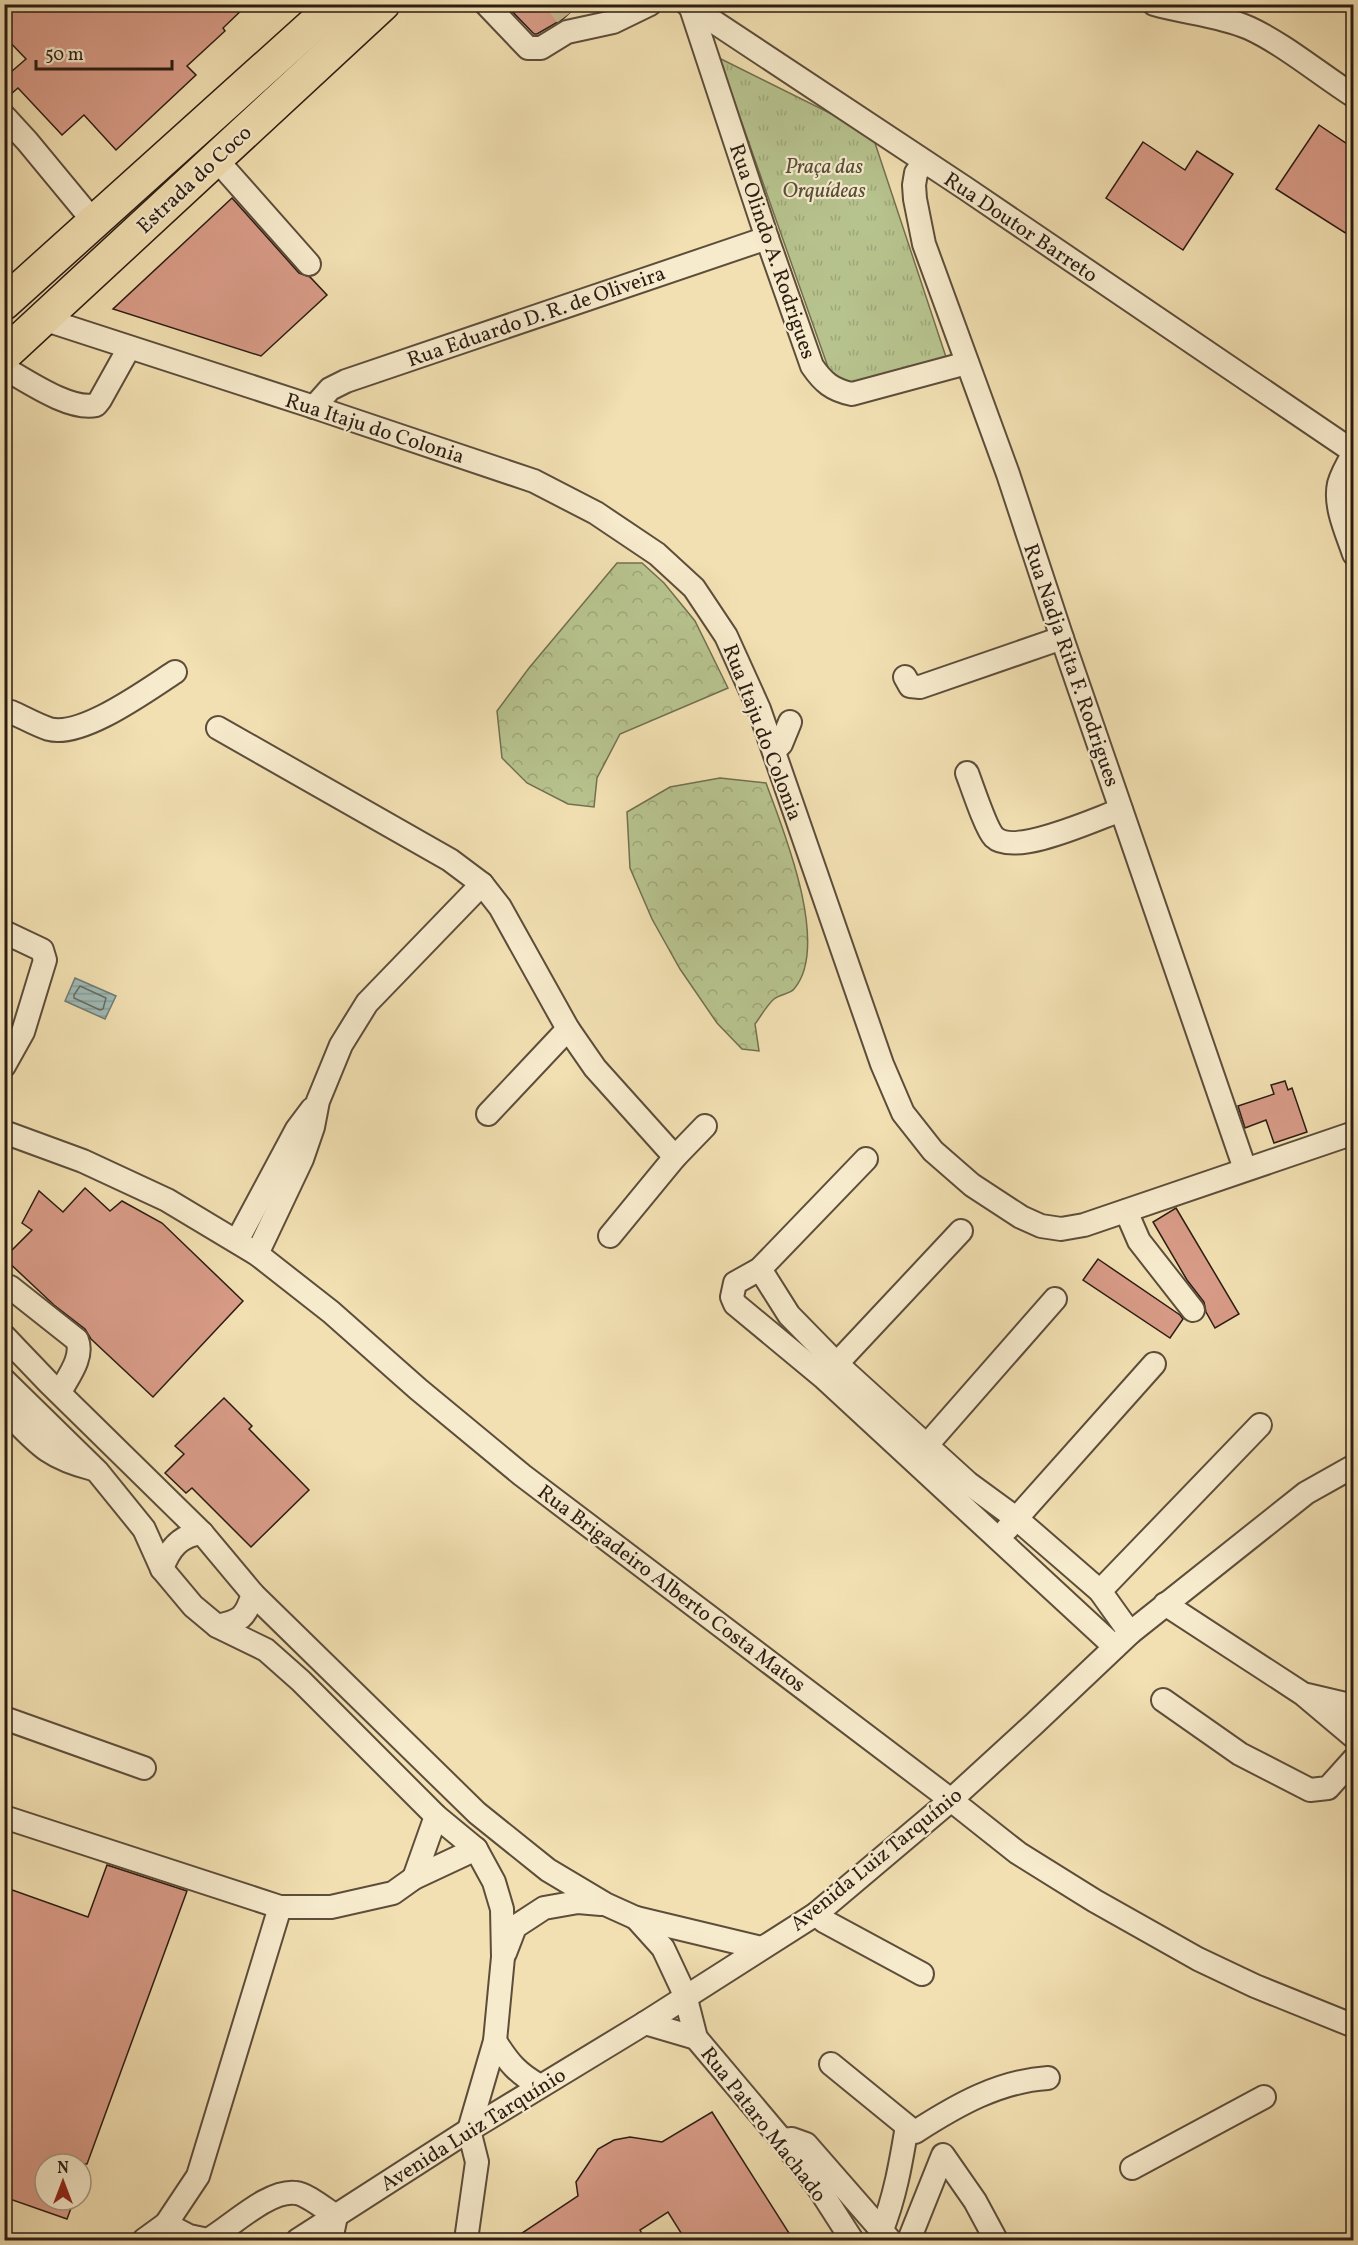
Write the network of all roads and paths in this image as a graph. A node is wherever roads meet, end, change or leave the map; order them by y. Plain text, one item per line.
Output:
1 (336, 4) edge
2 (383, 4) edge
3 (486, 4) edge
4 (650, 4) edge
5 (1154, 4) edge
6 (689, 6) edge
7 (1353, 96) edge
8 (4, 116) edge
9 (216, 159) junction
10 (924, 162) junction
11 (94, 222) junction
12 (767, 238) junction
13 (309, 264) dead end
14 (5, 301) edge
15 (42, 319) junction
16 (129, 348) junction
17 (4, 355) edge
18 (967, 363) junction
19 (4, 368) edge
20 (314, 407) junction
21 (1353, 453) edge
22 (1353, 554) edge
23 (1062, 638) junction
24 (175, 672) dead end
25 (905, 677) dead end
26 (4, 711) edge
27 (790, 722) dead end
28 (218, 728) dead end
29 (774, 751) junction
30 (967, 773) dead end
31 (1121, 810) junction
32 (482, 884) junction
33 (4, 932) edge
34 (568, 1029) junction
35 (4, 1066) edge
36 (318, 1101) junction
37 (488, 1113) dead end
38 (705, 1126) dead end
39 (4, 1132) edge
40 (1353, 1133) edge
41 (675, 1157) junction
42 (866, 1159) dead end
43 (1245, 1169) junction
44 (1126, 1210) junction
45 (961, 1231) dead end
46 (610, 1236) dead end
47 (237, 1241) junction
48 (256, 1254) junction
49 (760, 1269) junction
50 (10, 1287) dead end
51 (1055, 1299) dead end
52 (1193, 1310) dead end
53 (4, 1336) edge
54 (1154, 1364) dead end
55 (830, 1371) junction
56 (4, 1380) edge
57 (60, 1392) junction
58 (4, 1409) edge
59 (1260, 1425) dead end
60 (926, 1446) junction
61 (1353, 1466) edge
62 (97, 1471) junction
63 (962, 1492) junction
64 (1017, 1519) junction
65 (202, 1533) junction
66 (997, 1539) junction
67 (162, 1569) junction
68 (1074, 1569) junction
69 (1050, 1587) junction
70 (1100, 1591) junction
71 (253, 1594) junction
72 (1165, 1604) junction
73 (217, 1626) junction
74 (1123, 1640) junction
75 (1303, 1694) junction
76 (1163, 1700) dead end
77 (1353, 1706) edge
78 (4, 1718) edge
79 (1353, 1737) edge
80 (1353, 1759) edge
81 (144, 1768) dead end
82 (951, 1800) junction
83 (436, 1816) junction
84 (4, 1817) edge
85 (476, 1849) junction
86 (414, 1878) junction
87 (605, 1904) junction
88 (280, 1907) junction
89 (816, 1914) junction
90 (636, 1918) junction
91 (761, 1948) junction
92 (503, 1957) junction
93 (671, 1965) junction
94 (922, 1974) dead end
95 (685, 1995) junction
96 (650, 2020) junction
97 (1353, 2026) edge
98 (696, 2038) junction
99 (495, 2041) junction
100 (831, 2064) dead end
101 (1048, 2078) dead end
102 (540, 2086) junction
103 (1264, 2097) dead end
104 (911, 2129) junction
105 (469, 2130) junction
106 (782, 2140) junction
107 (943, 2155) junction
108 (1132, 2168) dead end
109 (891, 2203) junction
110 (864, 2212) junction
111 (336, 2216) junction
112 (166, 2224) junction
113 (885, 2236) edge
114 (144, 2241) edge
115 (298, 2241) edge
116 (332, 2241) edge
117 (466, 2241) edge
118 (852, 2241) edge
119 (909, 2241) edge
120 (996, 2241) edge

1 - 11 highway, Estrada do Coco
2 - 9 highway, Estrada do Coco
3 - 4 street
5 - 7 street
6 - 10 street, Rua Doutor Barreto
6 - 12 street, Rua Olindo A. Rodrigues
8 - 11 street
9 - 13 street
9 - 15 highway, Estrada do Coco
10 - 18 street, Rua Nadja Rita F. Rodrigues
10 - 21 street, Rua Doutor Barreto
11 - 14 highway, Estrada do Coco
12 - 18 street, Rua Olindo A. Rodrigues
12 - 20 street, Rua Eduardo D. R. de Oliveira
15 - 16 street, Rua Itaju do Colonia
15 - 17 highway, Estrada do Coco
16 - 19 street
16 - 20 street, Rua Itaju do Colonia
18 - 23 street, Rua Nadja Rita F. Rodrigues
20 - 29 street, Rua Itaju do Colonia
21 - 22 street
23 - 25 street
23 - 31 street, Rua Nadja Rita F. Rodrigues
24 - 26 street
27 - 29 street
28 - 32 street
29 - 44 street, Rua Itaju do Colonia
30 - 31 street
31 - 43 street, Rua Nadja Rita F. Rodrigues
32 - 34 street
32 - 36 street
33 - 35 street
34 - 37 street
34 - 41 street
36 - 47 street
36 - 48 street
38 - 41 street
39 - 47 street, Rua Brigadeiro Alberto Costa Matos
40 - 43 street, Rua Itaju do Colonia
41 - 46 street
42 - 49 street
43 - 44 street, Rua Itaju do Colonia
44 - 52 street
45 - 55 street
47 - 48 street, Rua Brigadeiro Alberto Costa Matos
48 - 82 street, Rua Brigadeiro Alberto Costa Matos
49 - 55 street
49 - 55 street
50 - 57 street
51 - 60 street
53 - 57 street
54 - 64 street
55 - 60 street
55 - 63 street
56 - 62 street
57 - 65 street
58 - 62 street
59 - 70 street
60 - 63 street
61 - 72 street, Avenida Luiz Tarquínio
62 - 67 street
63 - 64 street
63 - 66 street
64 - 66 street
64 - 68 street
65 - 67 street
65 - 71 street
66 - 69 street
67 - 73 street
68 - 69 street
68 - 70 street
69 - 74 street
70 - 74 street
71 - 73 street
71 - 87 street
72 - 74 street, Avenida Luiz Tarquínio
72 - 75 street
73 - 83 street
74 - 82 street, Avenida Luiz Tarquínio
75 - 77 street
75 - 79 street
76 - 80 street
78 - 81 street
82 - 89 street, Avenida Luiz Tarquínio
82 - 97 street, Rua Brigadeiro Alberto Costa Matos
83 - 85 street
83 - 86 street
84 - 88 street
85 - 86 street
85 - 92 street
86 - 88 street
87 - 90 street
87 - 92 street
88 - 112 street
89 - 91 street, Avenida Luiz Tarquínio
89 - 94 street
90 - 91 street
90 - 93 street
91 - 95 street, Avenida Luiz Tarquínio
92 - 99 street
93 - 95 street, Rua Pataro Machado
93 - 96 street
95 - 96 street, Avenida Luiz Tarquínio
95 - 98 street, Rua Pataro Machado
96 - 98 street, Rua Pataro Machado
96 - 102 street, Avenida Luiz Tarquínio
98 - 106 street, Rua Pataro Machado
99 - 102 street
99 - 105 street
100 - 104 street
101 - 104 street
102 - 105 street, Avenida Luiz Tarquínio
103 - 108 street
104 - 107 street
104 - 109 street
105 - 111 street, Avenida Luiz Tarquínio
105 - 117 street
106 - 110 street
106 - 118 street, Rua Pataro Machado
107 - 119 street
107 - 120 street
109 - 110 street
109 - 113 street
110 - 113 street
111 - 112 street
111 - 115 street, Avenida Luiz Tarquínio
111 - 116 street
112 - 114 street

